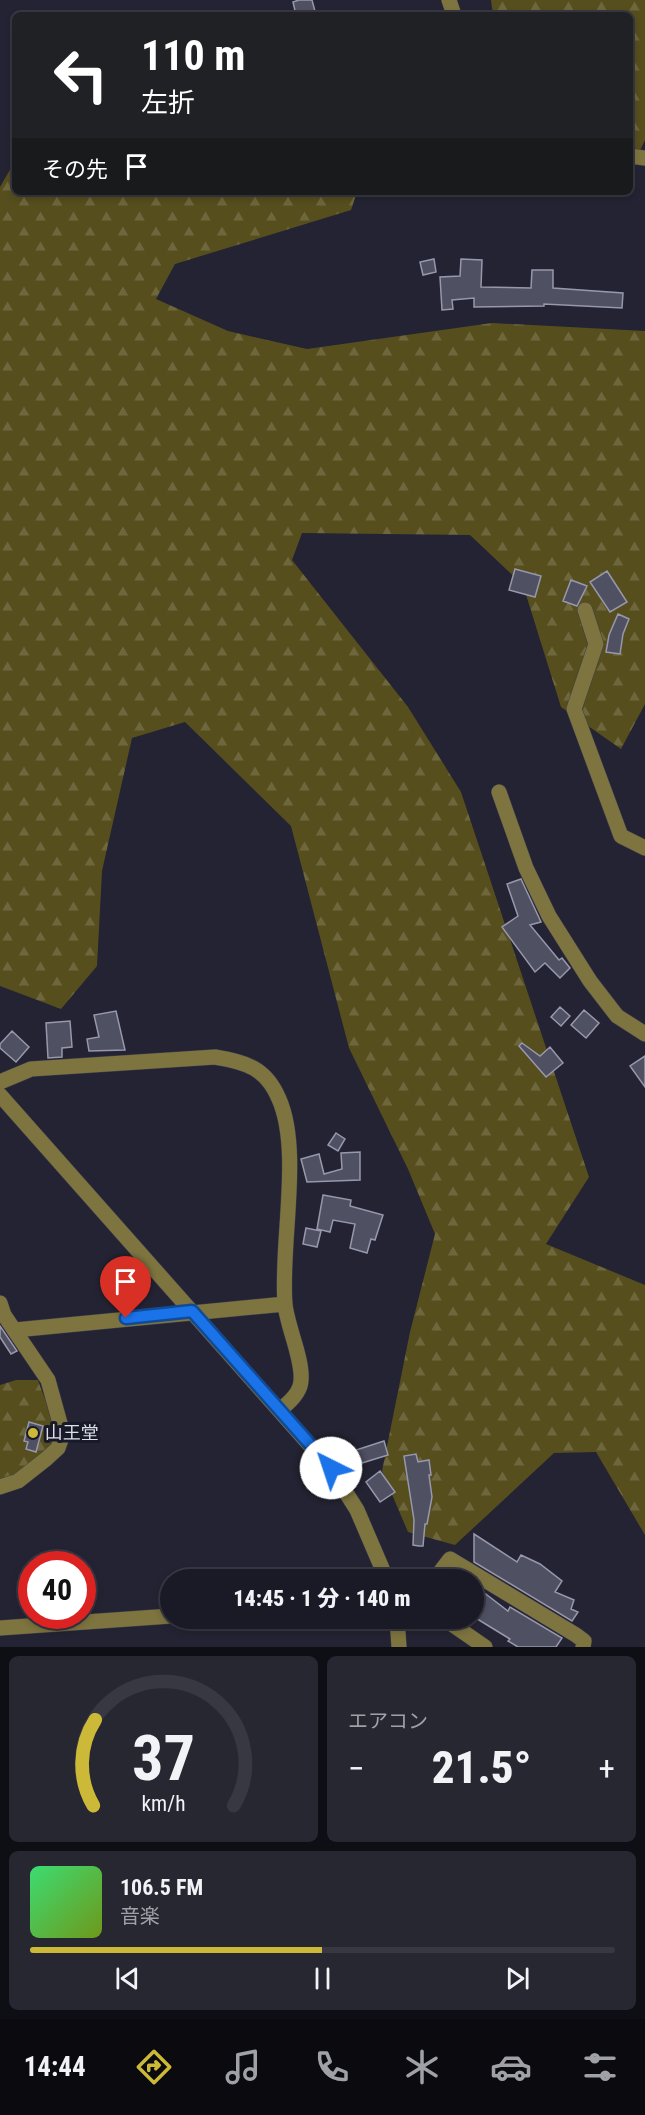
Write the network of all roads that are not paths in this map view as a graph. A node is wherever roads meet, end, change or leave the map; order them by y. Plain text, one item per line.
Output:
1 (585, 610) dead end
2 (499, 792) dead end
3 (645, 848) edge
4 (645, 1034) edge
5 (0, 1082) edge
6 (0, 1095) edge
7 (0, 1303) edge
8 (285, 1304) junction
9 (192, 1311) junction
10 (15, 1330) junction
11 (281, 1409) junction
12 (0, 1487) edge
13 (383, 1569) edge
14 (442, 1569) edge
15 (467, 1569) edge
16 (484, 1580) edge
17 (160, 1617) edge
18 (0, 1628) edge
19 (398, 1629) edge
20 (459, 1629) edge
21 (399, 1647) edge
22 (485, 1647) edge
23 (583, 1647) edge

1 - 3 street
2 - 4 street
5 - 8 street
6 - 9 street
7 - 10 street
8 - 9 street
8 - 11 street
9 - 10 street
9 - 11 street
10 - 12 street
11 - 13 street
14 - 15 street
16 - 23 street
17 - 18 street
19 - 21 street
20 - 22 street

